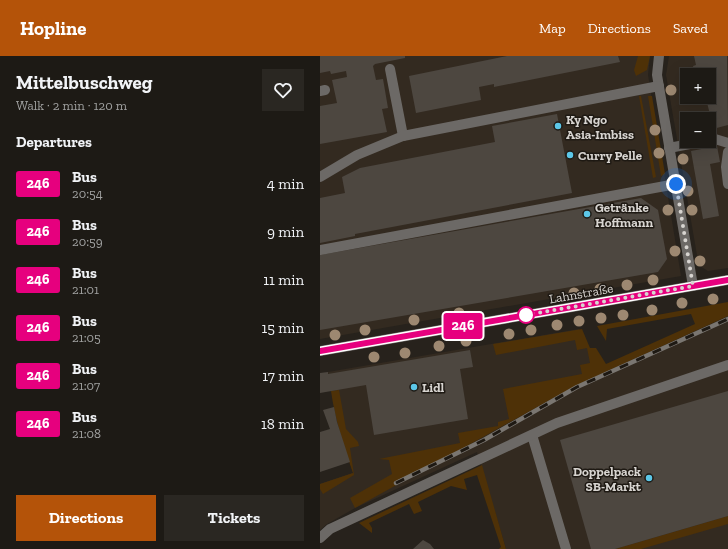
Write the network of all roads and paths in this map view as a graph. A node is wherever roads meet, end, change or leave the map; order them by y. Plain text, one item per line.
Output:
1 (659, 56) edge
2 (390, 69) dead end
3 (659, 86) junction
4 (403, 136) junction
5 (716, 139) edge
6 (728, 143) edge
7 (680, 146) edge
8 (669, 148) junction
9 (728, 152) edge
10 (320, 177) edge
11 (676, 184) junction
12 (728, 184) edge
13 (320, 250) edge
14 (728, 280) edge
15 (693, 286) junction
16 (320, 351) edge
17 (728, 366) edge
18 (532, 435) junction
19 (320, 538) edge
20 (566, 549) edge

1 - 3 street
2 - 4 street
3 - 4 street
3 - 8 street
4 - 10 street
5 - 6 street
7 - 8 street
8 - 11 street
9 - 12 street
11 - 13 street
11 - 15 street
14 - 15 street, Lahnstraße
15 - 16 street, Lahnstraße
17 - 18 street
18 - 19 street
18 - 20 street

